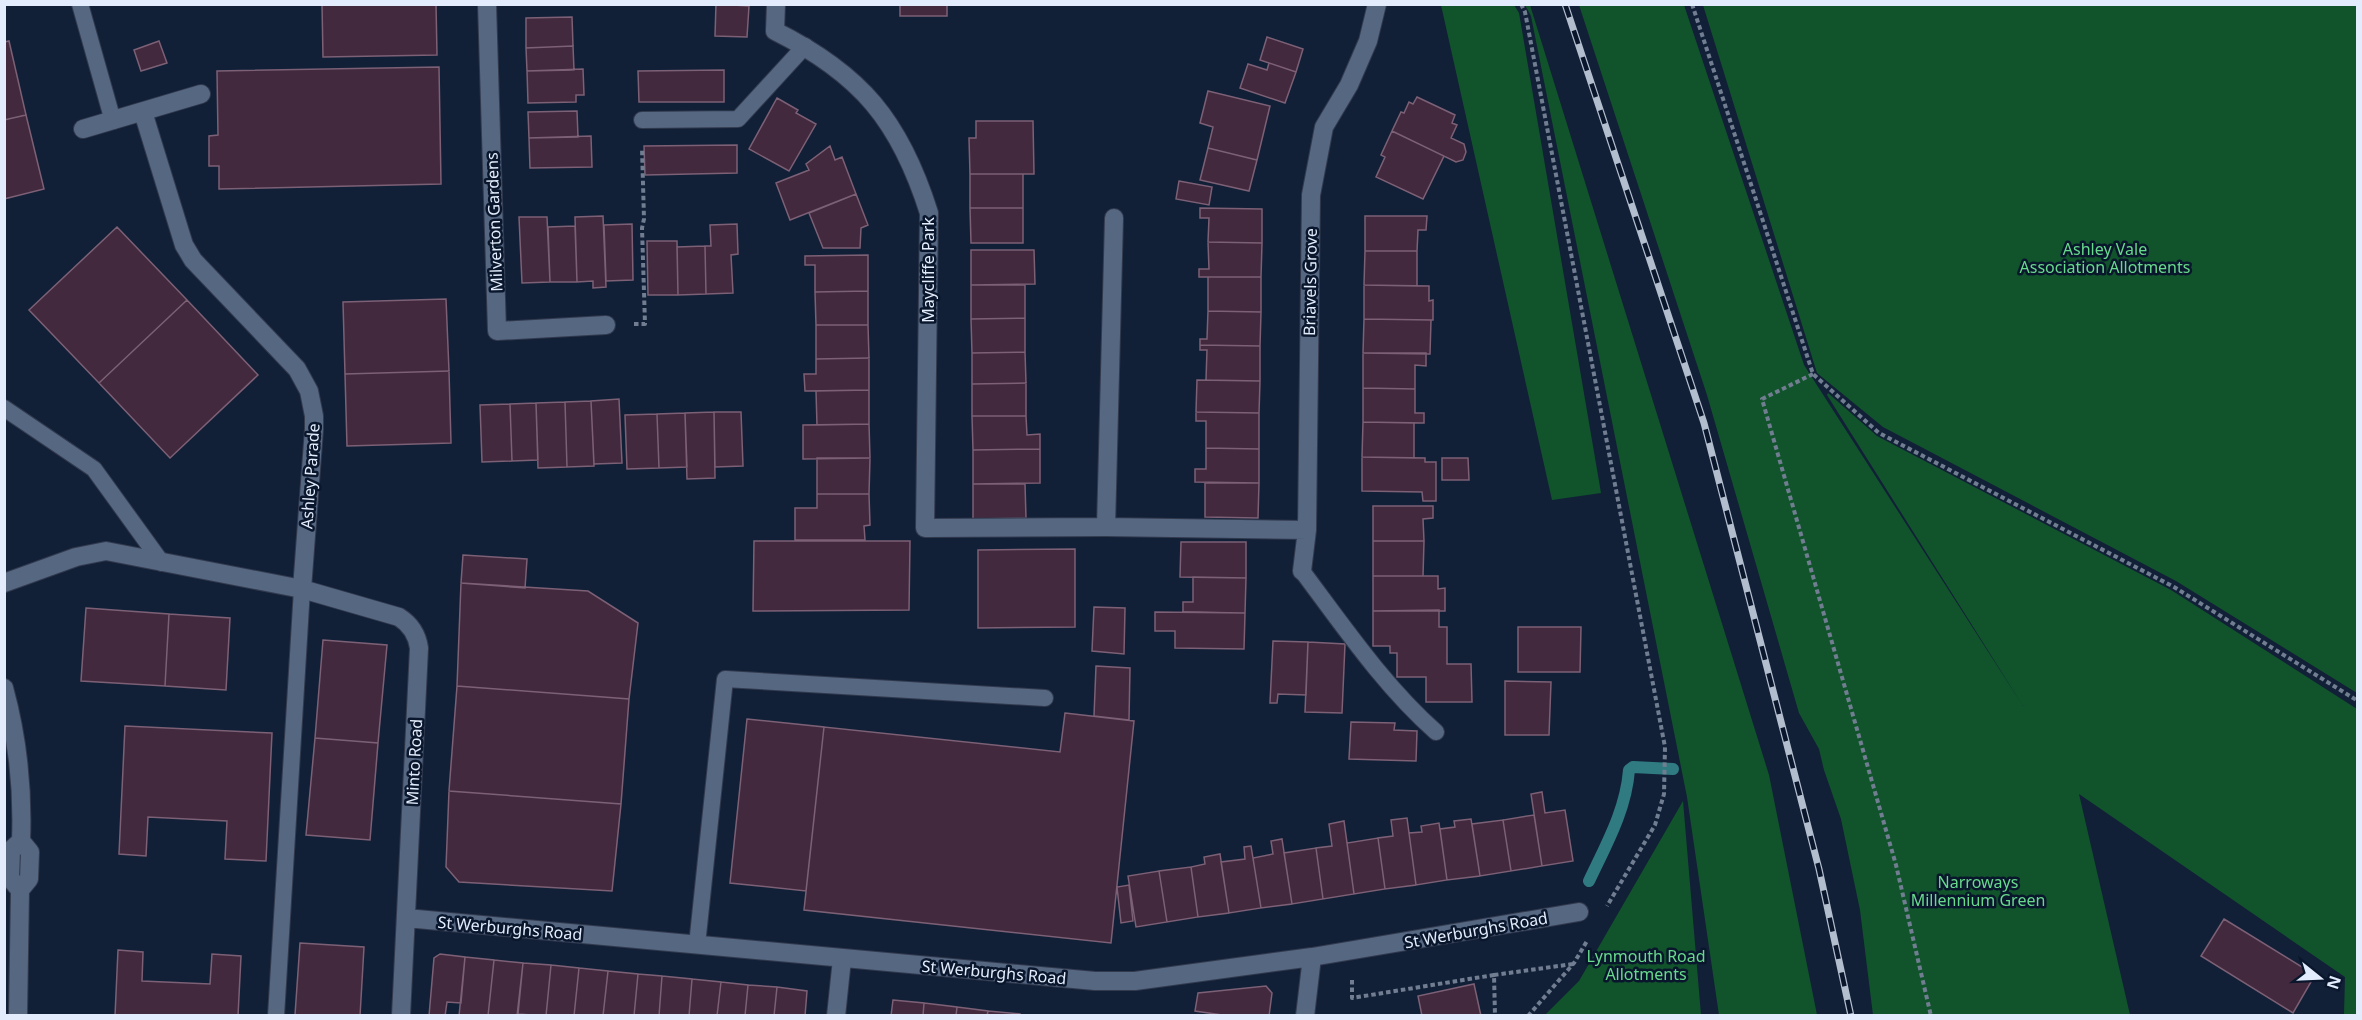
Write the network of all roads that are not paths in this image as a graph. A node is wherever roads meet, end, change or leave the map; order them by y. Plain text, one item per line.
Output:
1 (80, 4) edge
2 (487, 4) edge
3 (776, 4) edge
4 (1377, 4) edge
5 (805, 46) junction
6 (201, 94) dead end
7 (143, 112) junction
8 (642, 120) road end
9 (113, 121) junction
10 (84, 129) dead end
11 (1114, 218) dead end
12 (606, 325) road end
13 (4, 408) edge
14 (1106, 527) junction
15 (1306, 530) junction
16 (162, 563) junction
17 (1302, 571) joint
18 (4, 583) edge
19 (302, 589) junction
20 (4, 688) edge
21 (1046, 698) dead end
22 (1436, 732) dead end
23 (1579, 912) dead end
24 (406, 918) junction
25 (698, 945) junction
26 (1312, 957) junction
27 (842, 959) junction
28 (18, 1016) edge
29 (276, 1016) edge
30 (401, 1016) edge
31 (836, 1016) edge
32 (1305, 1016) edge

1 - 9 lane
2 - 12 street, Milverton Gardens
3 - 5 street, Maycliffe Park
4 - 15 street, Briavels Grove
5 - 8 lane
5 - 14 street, Maycliffe Park
6 - 7 street
7 - 9 street
7 - 19 street, Ashley Parade
9 - 10 street
11 - 14 street
13 - 16 lane
14 - 15 street
15 - 17 street, Briavels Grove
16 - 18 street
16 - 19 street
17 - 22 lane
19 - 24 street, Minto Road
19 - 29 lane
20 - 28 street
21 - 25 lane
23 - 26 street, St Werburghs Road
24 - 25 street, St Werburghs Road
24 - 30 street, Minto Road
25 - 27 street, St Werburghs Road
26 - 27 street, St Werburghs Road
26 - 32 street
27 - 31 street

